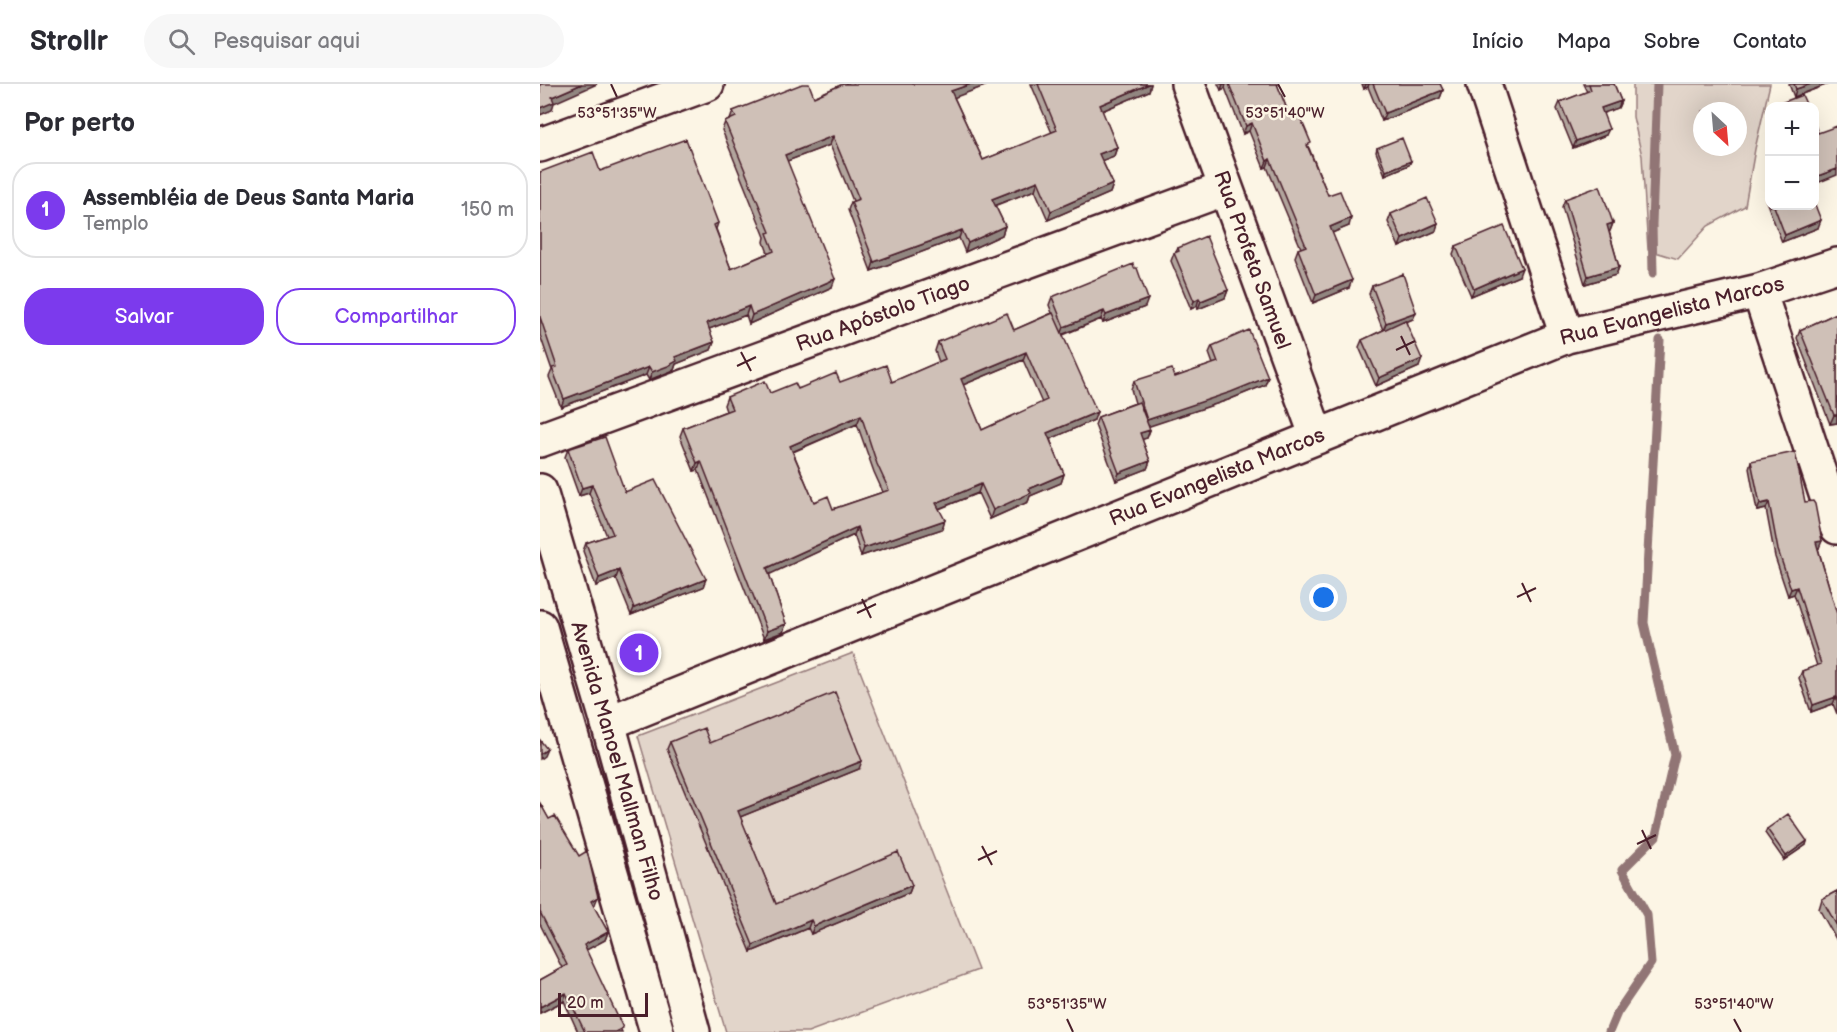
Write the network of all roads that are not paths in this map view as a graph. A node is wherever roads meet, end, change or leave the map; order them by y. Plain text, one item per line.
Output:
1 (707, 84) edge
2 (1188, 84) edge
3 (1484, 84) edge
4 (540, 145) edge
5 (1226, 188) junction
6 (1837, 265) edge
7 (1759, 291) junction
8 (1567, 336) junction
9 (1317, 437) junction
10 (540, 440) edge
11 (541, 501) edge
12 (1837, 527) edge
13 (540, 627) edge
14 (608, 723) junction
15 (657, 1032) edge
16 (693, 1032) edge

1 - 4 street
2 - 5 street, Rua Profeta Samuel
3 - 8 street
5 - 9 street, Rua Profeta Samuel
5 - 10 street, Rua Apóstolo Tiago
6 - 7 street, Rua Evangelista Marcos
7 - 8 street, Rua Evangelista Marcos
7 - 12 street
8 - 9 street, Rua Evangelista Marcos
9 - 14 street, Rua Evangelista Marcos
11 - 14 street, Avenida Manoel Mallman Filho
13 - 15 street, Avenida Manoel Mallman Filho
14 - 16 street, Avenida Manoel Mallman Filho

